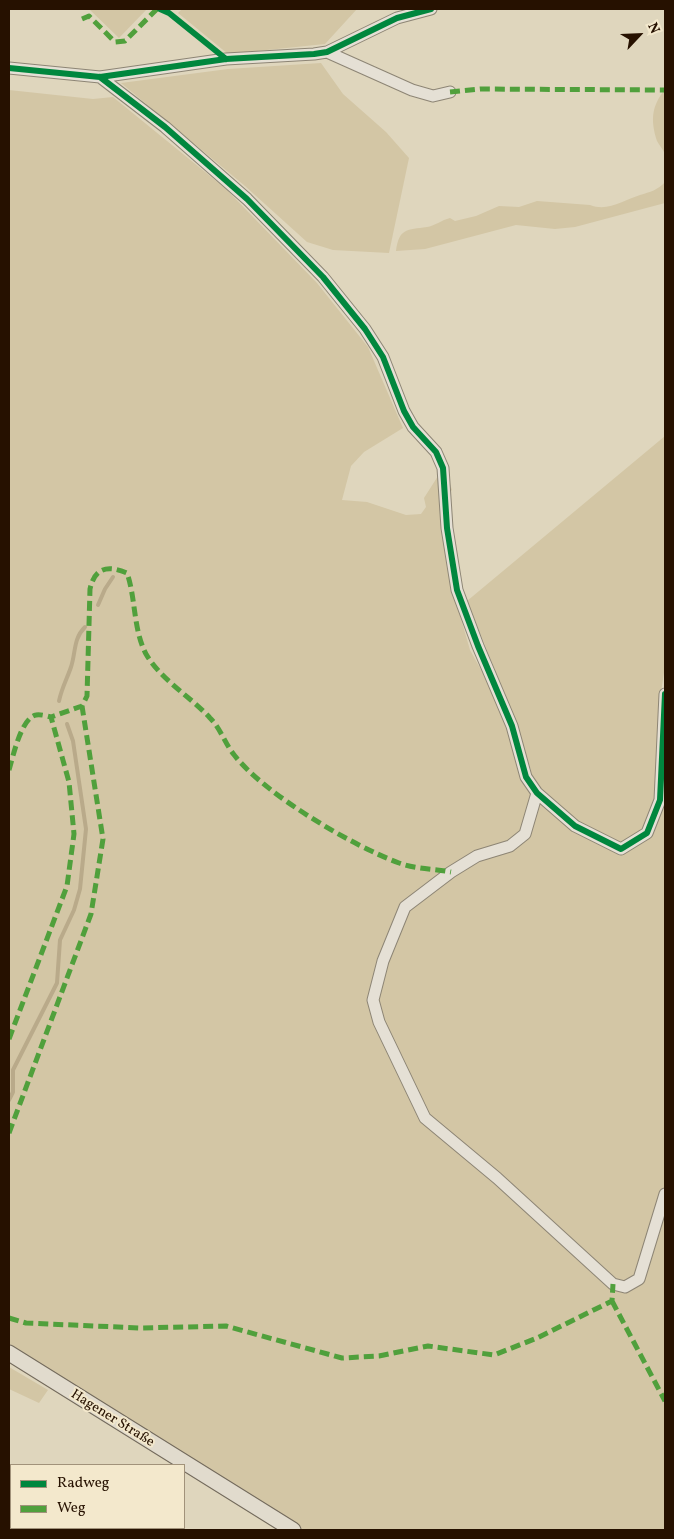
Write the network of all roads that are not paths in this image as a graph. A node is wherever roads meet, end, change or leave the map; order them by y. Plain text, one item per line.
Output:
1 (431, 9) edge
2 (327, 52) junction
3 (9, 68) edge
4 (100, 78) junction
5 (450, 92) dead end
6 (665, 694) edge
7 (537, 793) junction
8 (665, 1194) edge
9 (9, 1353) edge
10 (294, 1530) edge

1 - 2 street
2 - 4 street
2 - 5 street
3 - 4 street
4 - 7 street
6 - 7 street
7 - 8 street
9 - 10 main road, Hagener Straße

